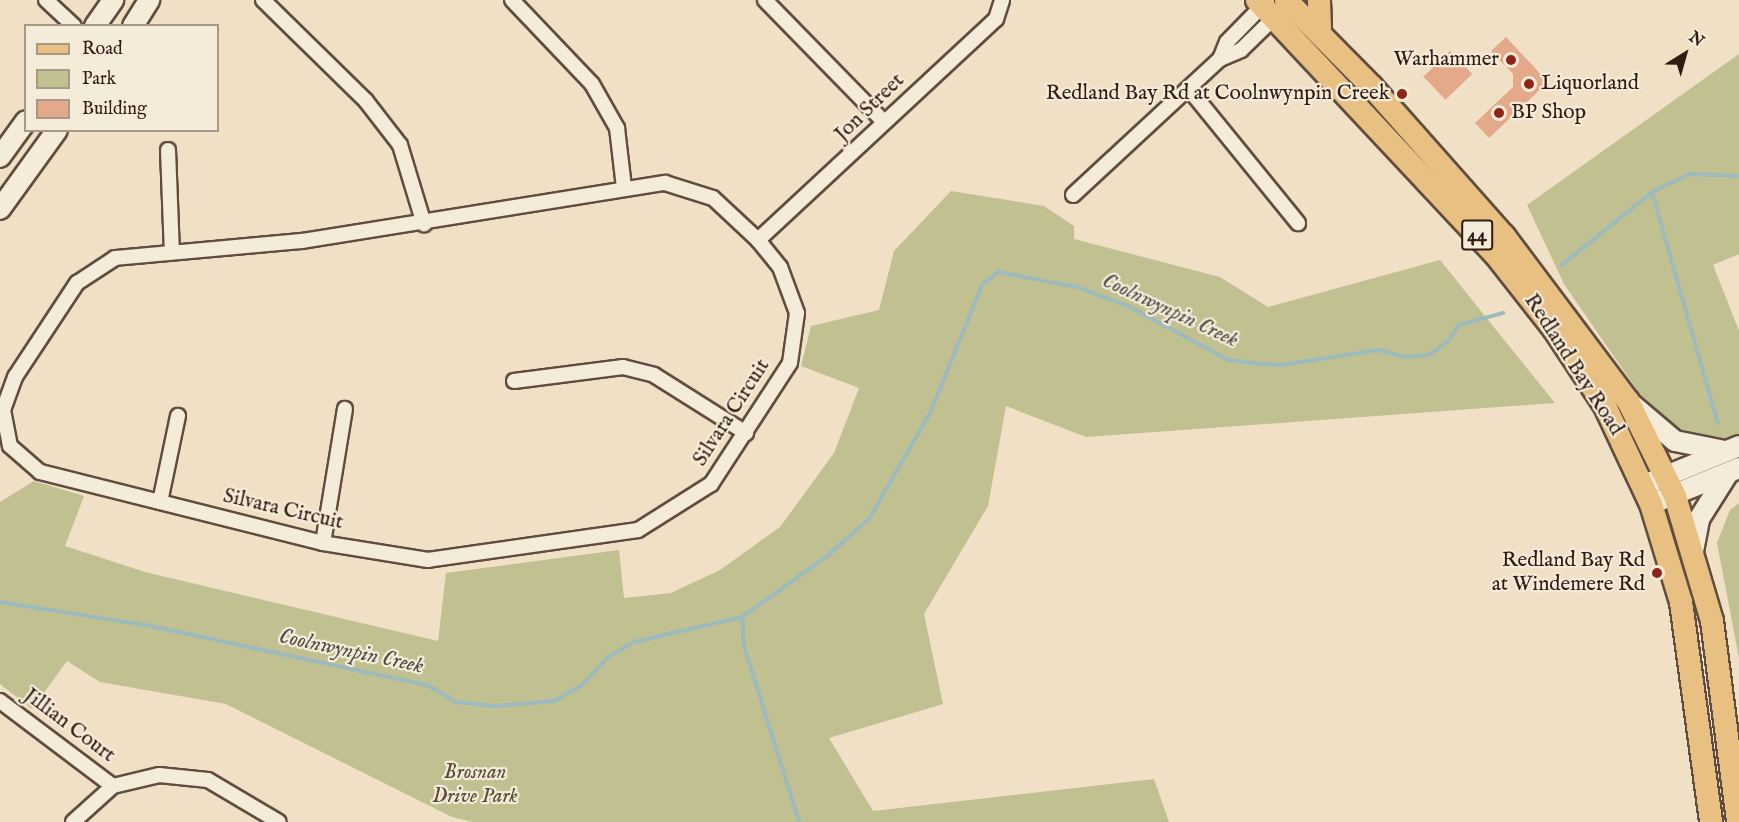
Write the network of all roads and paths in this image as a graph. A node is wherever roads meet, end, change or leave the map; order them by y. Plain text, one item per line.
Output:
1 (46, 0) edge
2 (113, 0) edge
3 (149, 0) edge
4 (263, 0) edge
5 (512, 0) edge
6 (765, 0) edge
7 (1002, 0) edge
8 (1319, 0) edge
9 (1275, 4) edge
10 (72, 24) edge
11 (96, 24) edge
12 (134, 24) edge
13 (1320, 34) junction
14 (1189, 89) junction
15 (884, 122) junction
16 (24, 124) edge
17 (56, 132) edge
18 (168, 150) dead end
19 (0, 157) edge
20 (624, 188) junction
21 (1073, 195) dead end
22 (0, 208) edge
23 (1298, 223) dead end
24 (424, 224) junction
25 (758, 240) junction
26 (172, 252) junction
27 (514, 381) dead end
28 (1628, 401) junction
29 (345, 409) dead end
30 (178, 416) dead end
31 (746, 433) junction
32 (1732, 448) edge
33 (1733, 470) edge
34 (1671, 486) junction
35 (1648, 495) junction
36 (160, 502) junction
37 (323, 543) junction
38 (1693, 551) junction
39 (0, 701) edge
40 (113, 786) junction
41 (275, 821) edge
42 (73, 822) edge
43 (1711, 822) edge
44 (1738, 822) edge

1 - 10 street
2 - 11 main road
3 - 12 main road
4 - 24 street
5 - 20 street
6 - 15 street
7 - 15 street, Jon Street
8 - 13 main road
9 - 13 main road, Redland Bay Road / 44
9 - 14 street
9 - 35 main road, Redland Bay Road / 44
13 - 28 main road, Redland Bay Road / 44
14 - 21 street
14 - 23 street
15 - 25 street, Jon Street
16 - 19 main road
17 - 22 main road
18 - 26 street
20 - 24 street, Silvara Circuit
20 - 25 street, Silvara Circuit
24 - 26 street, Silvara Circuit
25 - 31 street, Silvara Circuit
26 - 36 street, Silvara Circuit
27 - 31 street
28 - 32 main road
28 - 34 main road, Redland Bay Road / 44
29 - 37 street
30 - 36 street
31 - 37 street, Silvara Circuit
32 - 34 main road
33 - 34 main road
33 - 38 main road
34 - 35 main road
34 - 38 main road, Redland Bay Road / 44
35 - 43 main road, Redland Bay Road / 44
36 - 37 street, Silvara Circuit
38 - 44 main road, Redland Bay Road / 44
39 - 40 street, Jillian Court
40 - 41 street
40 - 42 street

